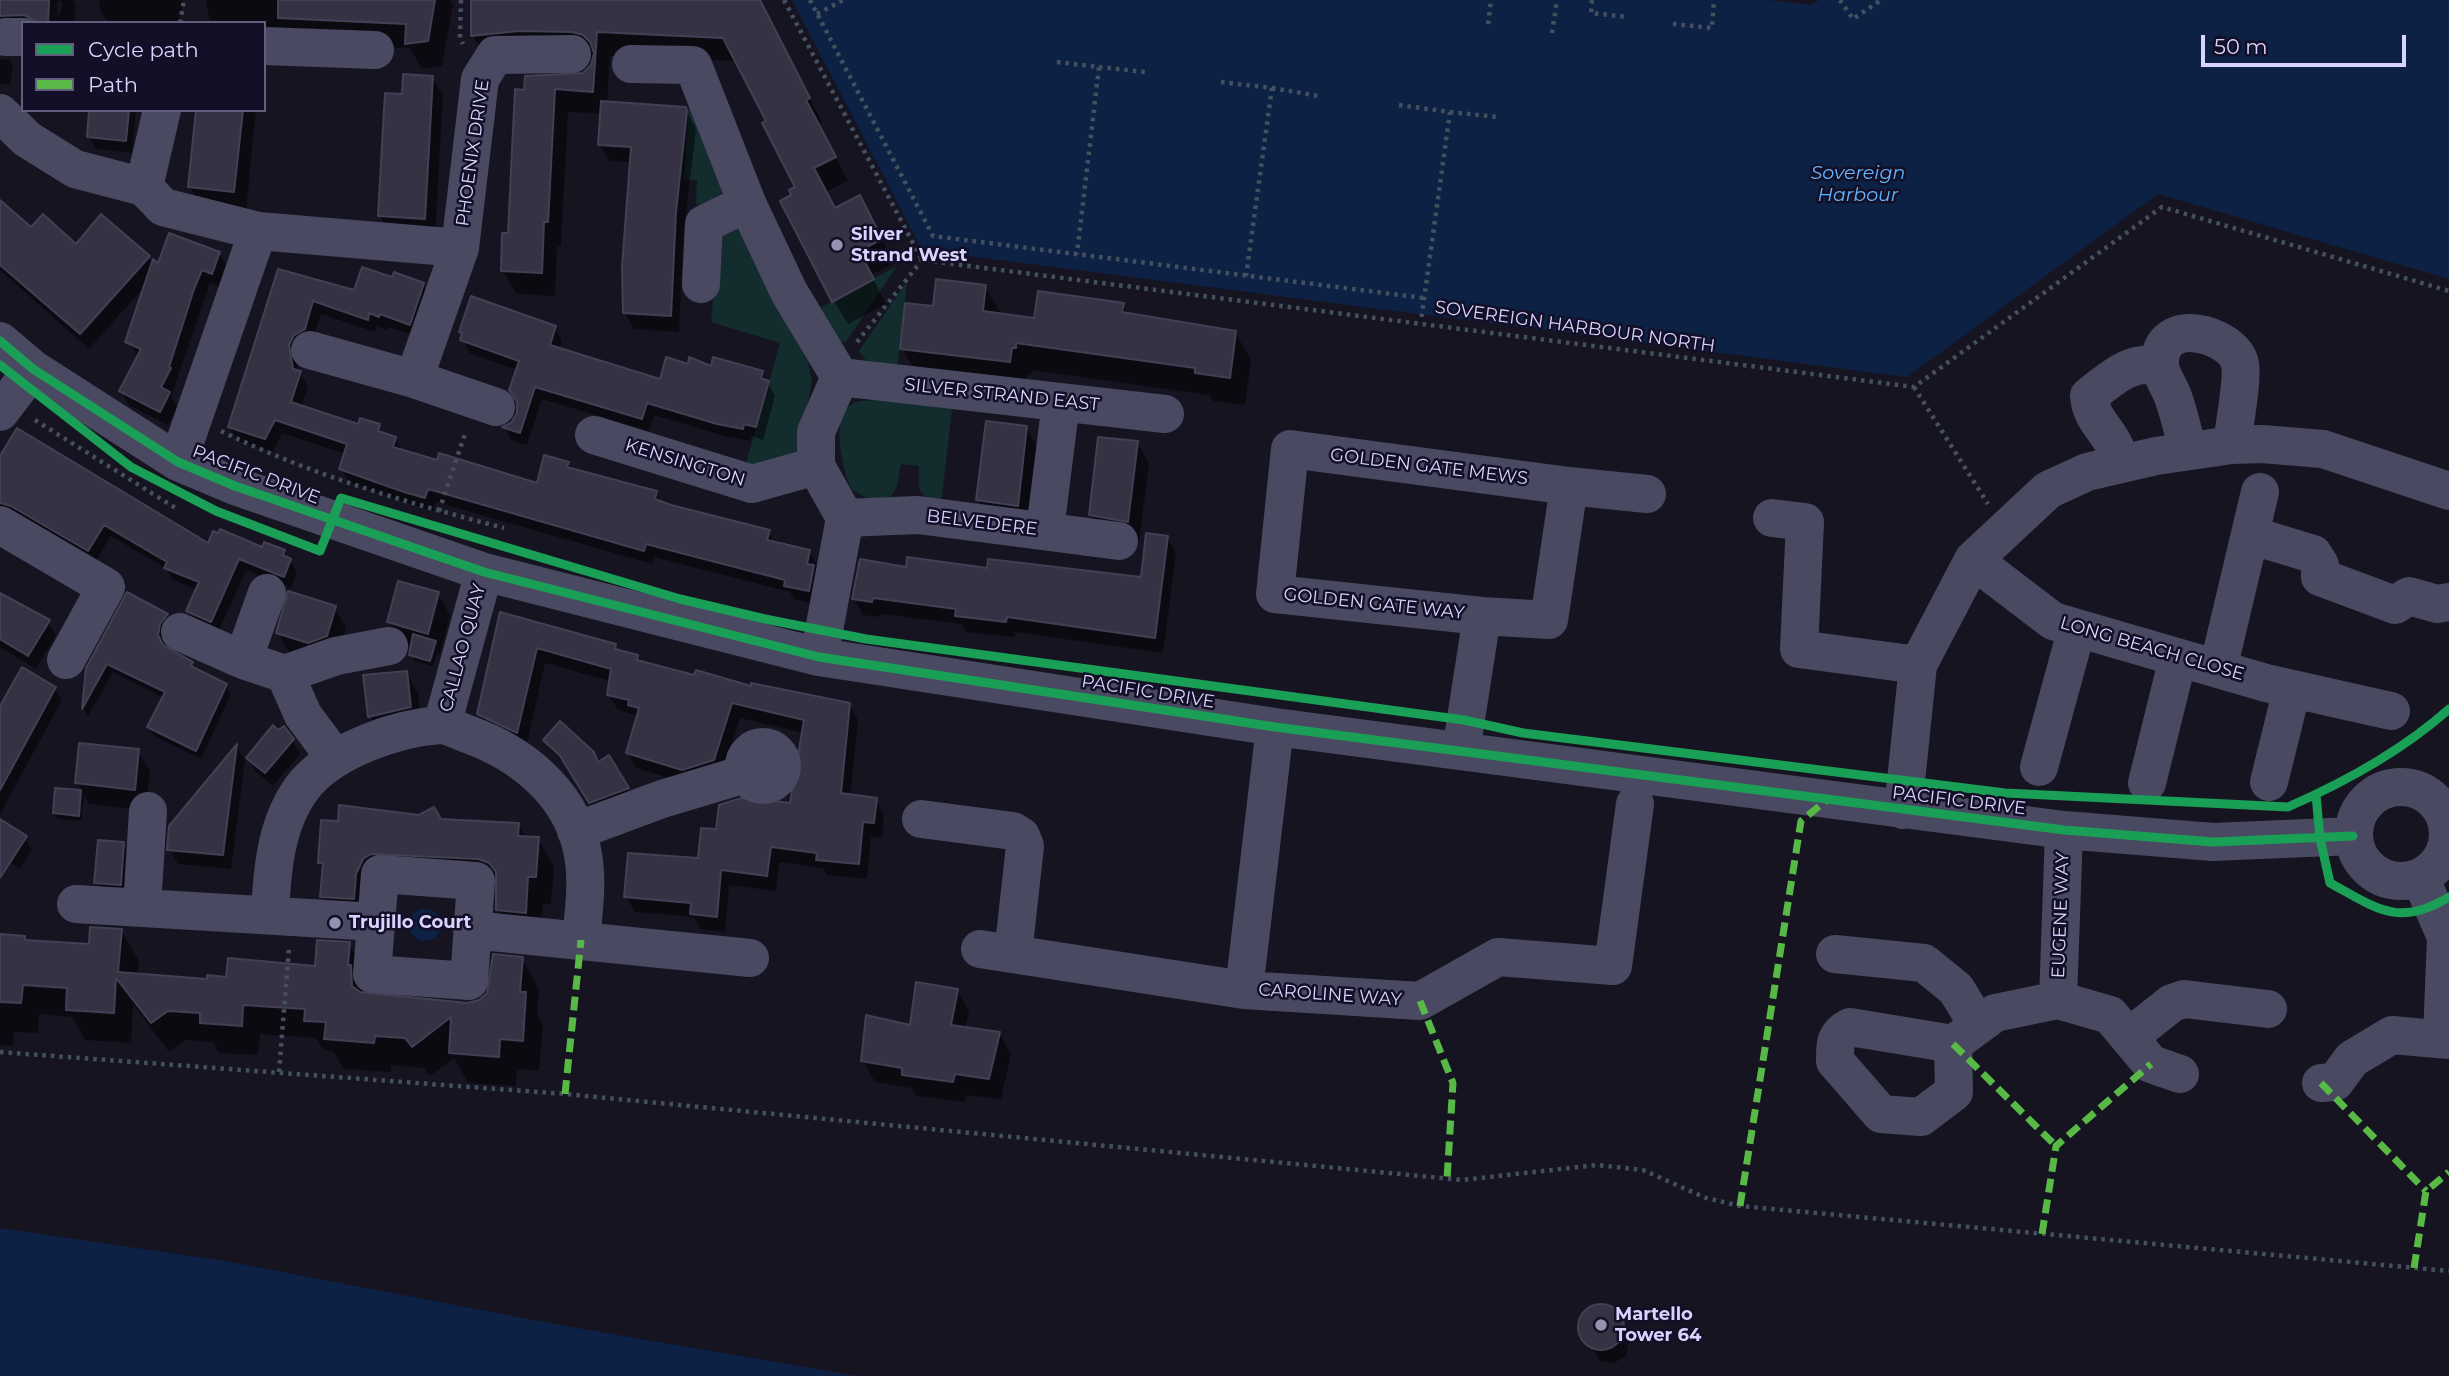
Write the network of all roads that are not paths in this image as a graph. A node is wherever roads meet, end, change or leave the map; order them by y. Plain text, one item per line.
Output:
1 (266, 46) edge
2 (375, 50) dead end
3 (572, 54) dead end
4 (631, 64) dead end
5 (162, 112) edge
6 (0, 113) edge
7 (144, 187) junction
8 (747, 203) junction
9 (258, 231) junction
10 (460, 248) junction
11 (701, 284) dead end
12 (0, 341) edge
13 (310, 350) dead end
14 (2160, 366) junction
15 (33, 369) junction
16 (840, 377) junction
17 (414, 379) junction
18 (1061, 402) junction
19 (486, 404) road end
20 (4, 407) edge
21 (1165, 414) dead end
22 (594, 435) dead end
23 (2232, 444) junction
24 (1290, 449) joint
25 (2188, 451) junction
26 (178, 462) junction
27 (2120, 464) junction
28 (817, 466) junction
29 (1569, 486) junction
30 (2449, 491) edge
31 (2260, 492) dead end
32 (1647, 494) dead end
33 (1047, 513) dead end
34 (845, 518) junction
35 (1772, 518) dead end
36 (0, 525) edge
37 (2250, 535) junction
38 (1119, 541) dead end
39 (1973, 560) junction
40 (484, 572) junction
41 (267, 593) dead end
42 (2449, 602) edge
43 (1482, 616) junction
44 (2077, 628) junction
45 (180, 632) dead end
46 (389, 646) dead end
47 (819, 657) junction
48 (2178, 657) junction
49 (66, 660) dead end
50 (243, 660) junction
51 (1918, 665) junction
52 (2218, 669) junction
53 (285, 674) junction
54 (2279, 686) junction
55 (2391, 711) dead end
56 (442, 725) junction
57 (1275, 727) junction
58 (1461, 751) junction
59 (335, 758) junction
60 (2039, 767) dead end
61 (745, 774) dead end
62 (2269, 782) dead end
63 (2439, 782) edge
64 (2147, 783) dead end
65 (1634, 804) dead end
66 (1903, 810) junction
67 (148, 811) dead end
68 (921, 819) dead end
69 (2064, 830) junction
70 (576, 831) junction
71 (2353, 836) junction
72 (2420, 877) junction
73 (76, 904) dead end
74 (142, 906) junction
75 (270, 914) junction
76 (376, 922) junction
77 (472, 930) junction
78 (582, 940) junction
79 (1835, 954) dead end
80 (750, 958) dead end
81 (1244, 990) junction
82 (2058, 1000) junction
83 (2268, 1009) dead end
84 (2445, 1039) edge
85 (2321, 1083) dead end

1 - 2 street
3 - 10 street, PHOENIX DRIVE
4 - 8 street
5 - 7 street
6 - 7 street, PHOENIX DRIVE
7 - 9 street, PHOENIX DRIVE
8 - 11 street
8 - 16 street
9 - 10 street, PHOENIX DRIVE
9 - 26 street
10 - 17 street, PHOENIX DRIVE
12 - 15 street, PACIFIC DRIVE
13 - 17 street
14 - 23 street
14 - 25 street
14 - 27 street
15 - 20 street
15 - 26 street, PACIFIC DRIVE
16 - 18 street, SILVER STRAND EAST
16 - 28 street
17 - 19 street
18 - 21 street, SILVER STRAND EAST
18 - 33 street
22 - 28 street, KENSINGTON
23 - 25 street
23 - 30 street
24 - 29 street, GOLDEN GATE MEWS
24 - 43 street, GOLDEN GATE WAY
25 - 27 street
26 - 40 street, PACIFIC DRIVE
27 - 39 street
28 - 34 street
29 - 32 street, GOLDEN GATE MEWS
29 - 43 street
31 - 37 street
34 - 38 street, BELVEDERE
34 - 47 street
35 - 51 street
36 - 49 street
37 - 42 street
37 - 52 street
39 - 44 street, LONG BEACH CLOSE
39 - 51 street
40 - 47 street, PACIFIC DRIVE
40 - 56 street, CALLAO QUAY
41 - 50 street
43 - 58 street, GOLDEN GATE WAY
44 - 48 street, LONG BEACH CLOSE
44 - 60 street
45 - 50 street
46 - 53 street
47 - 57 street, PACIFIC DRIVE
48 - 52 street, LONG BEACH CLOSE
48 - 64 street
50 - 53 street
51 - 66 street
52 - 54 street, LONG BEACH CLOSE
53 - 59 street
54 - 55 street, LONG BEACH CLOSE
54 - 62 street
56 - 59 street, CALLAO QUAY
56 - 70 street, CALLAO QUAY
57 - 58 street, PACIFIC DRIVE
57 - 81 street, CAROLINE WAY
58 - 66 street, PACIFIC DRIVE
59 - 75 street, CALLAO QUAY
61 - 70 street
63 - 71 street
63 - 72 street
65 - 81 street, CAROLINE WAY
66 - 69 street, PACIFIC DRIVE
67 - 74 street
68 - 81 street, CAROLINE WAY
69 - 71 street, PACIFIC DRIVE
69 - 82 street, EUGENE WAY
70 - 78 street, CALLAO QUAY
71 - 72 street
72 - 84 street
73 - 74 street
74 - 75 street
75 - 76 street
76 - 77 street
76 - 77 street
77 - 78 street
78 - 80 street
79 - 82 street, EUGENE WAY
82 - 83 street, EUGENE WAY
84 - 85 street

